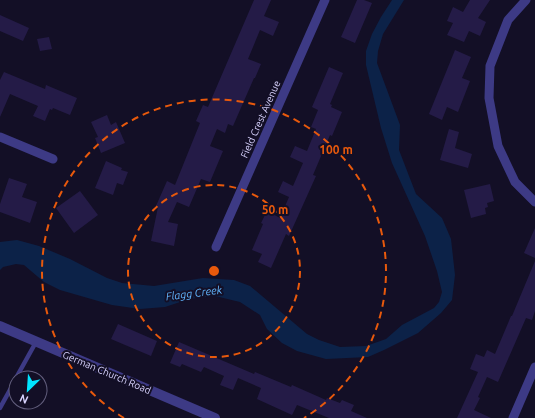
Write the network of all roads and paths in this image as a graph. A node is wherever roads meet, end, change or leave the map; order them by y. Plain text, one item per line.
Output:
1 (325, 0) edge
2 (526, 0) edge
3 (0, 137) edge
4 (53, 159) dead end
5 (535, 202) edge
6 (216, 247) dead end
7 (0, 326) edge
8 (36, 342) junction
9 (535, 367) edge
10 (20, 370) edge
11 (8, 393) edge
12 (0, 408) edge
13 (215, 418) edge
14 (513, 418) edge

1 - 6 street, Field Crest Avenue
2 - 5 street
3 - 4 street
7 - 8 street, German Church Road
8 - 10 lane
8 - 13 street, German Church Road
9 - 14 street
11 - 12 lane

